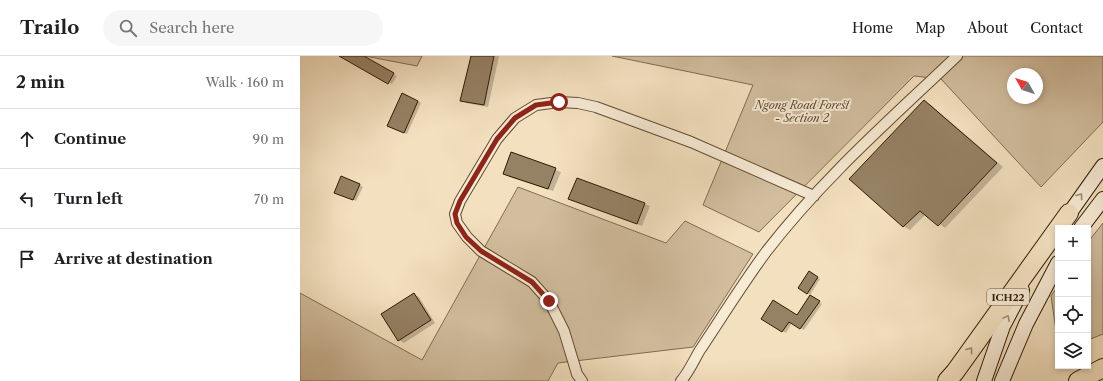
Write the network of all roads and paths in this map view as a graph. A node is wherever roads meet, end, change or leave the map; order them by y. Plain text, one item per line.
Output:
1 (957, 56) edge
2 (1103, 166) edge
3 (814, 196) junction
4 (1103, 199) edge
5 (1069, 212) junction
6 (1062, 225) edge
7 (1083, 225) edge
8 (1055, 236) edge
9 (1055, 270) edge
10 (1103, 368) edge
11 (582, 381) edge
12 (681, 381) edge
13 (947, 381) edge
14 (984, 381) edge
15 (1002, 381) edge
16 (1078, 381) edge

1 - 3 street
5 -> 2 main road
3 - 11 street
3 - 12 street
4 - 7 main road
5 - 6 main road
13 -> 5 highway, ICH22
14 -> 8 main road
9 - 15 main road
10 - 16 highway

